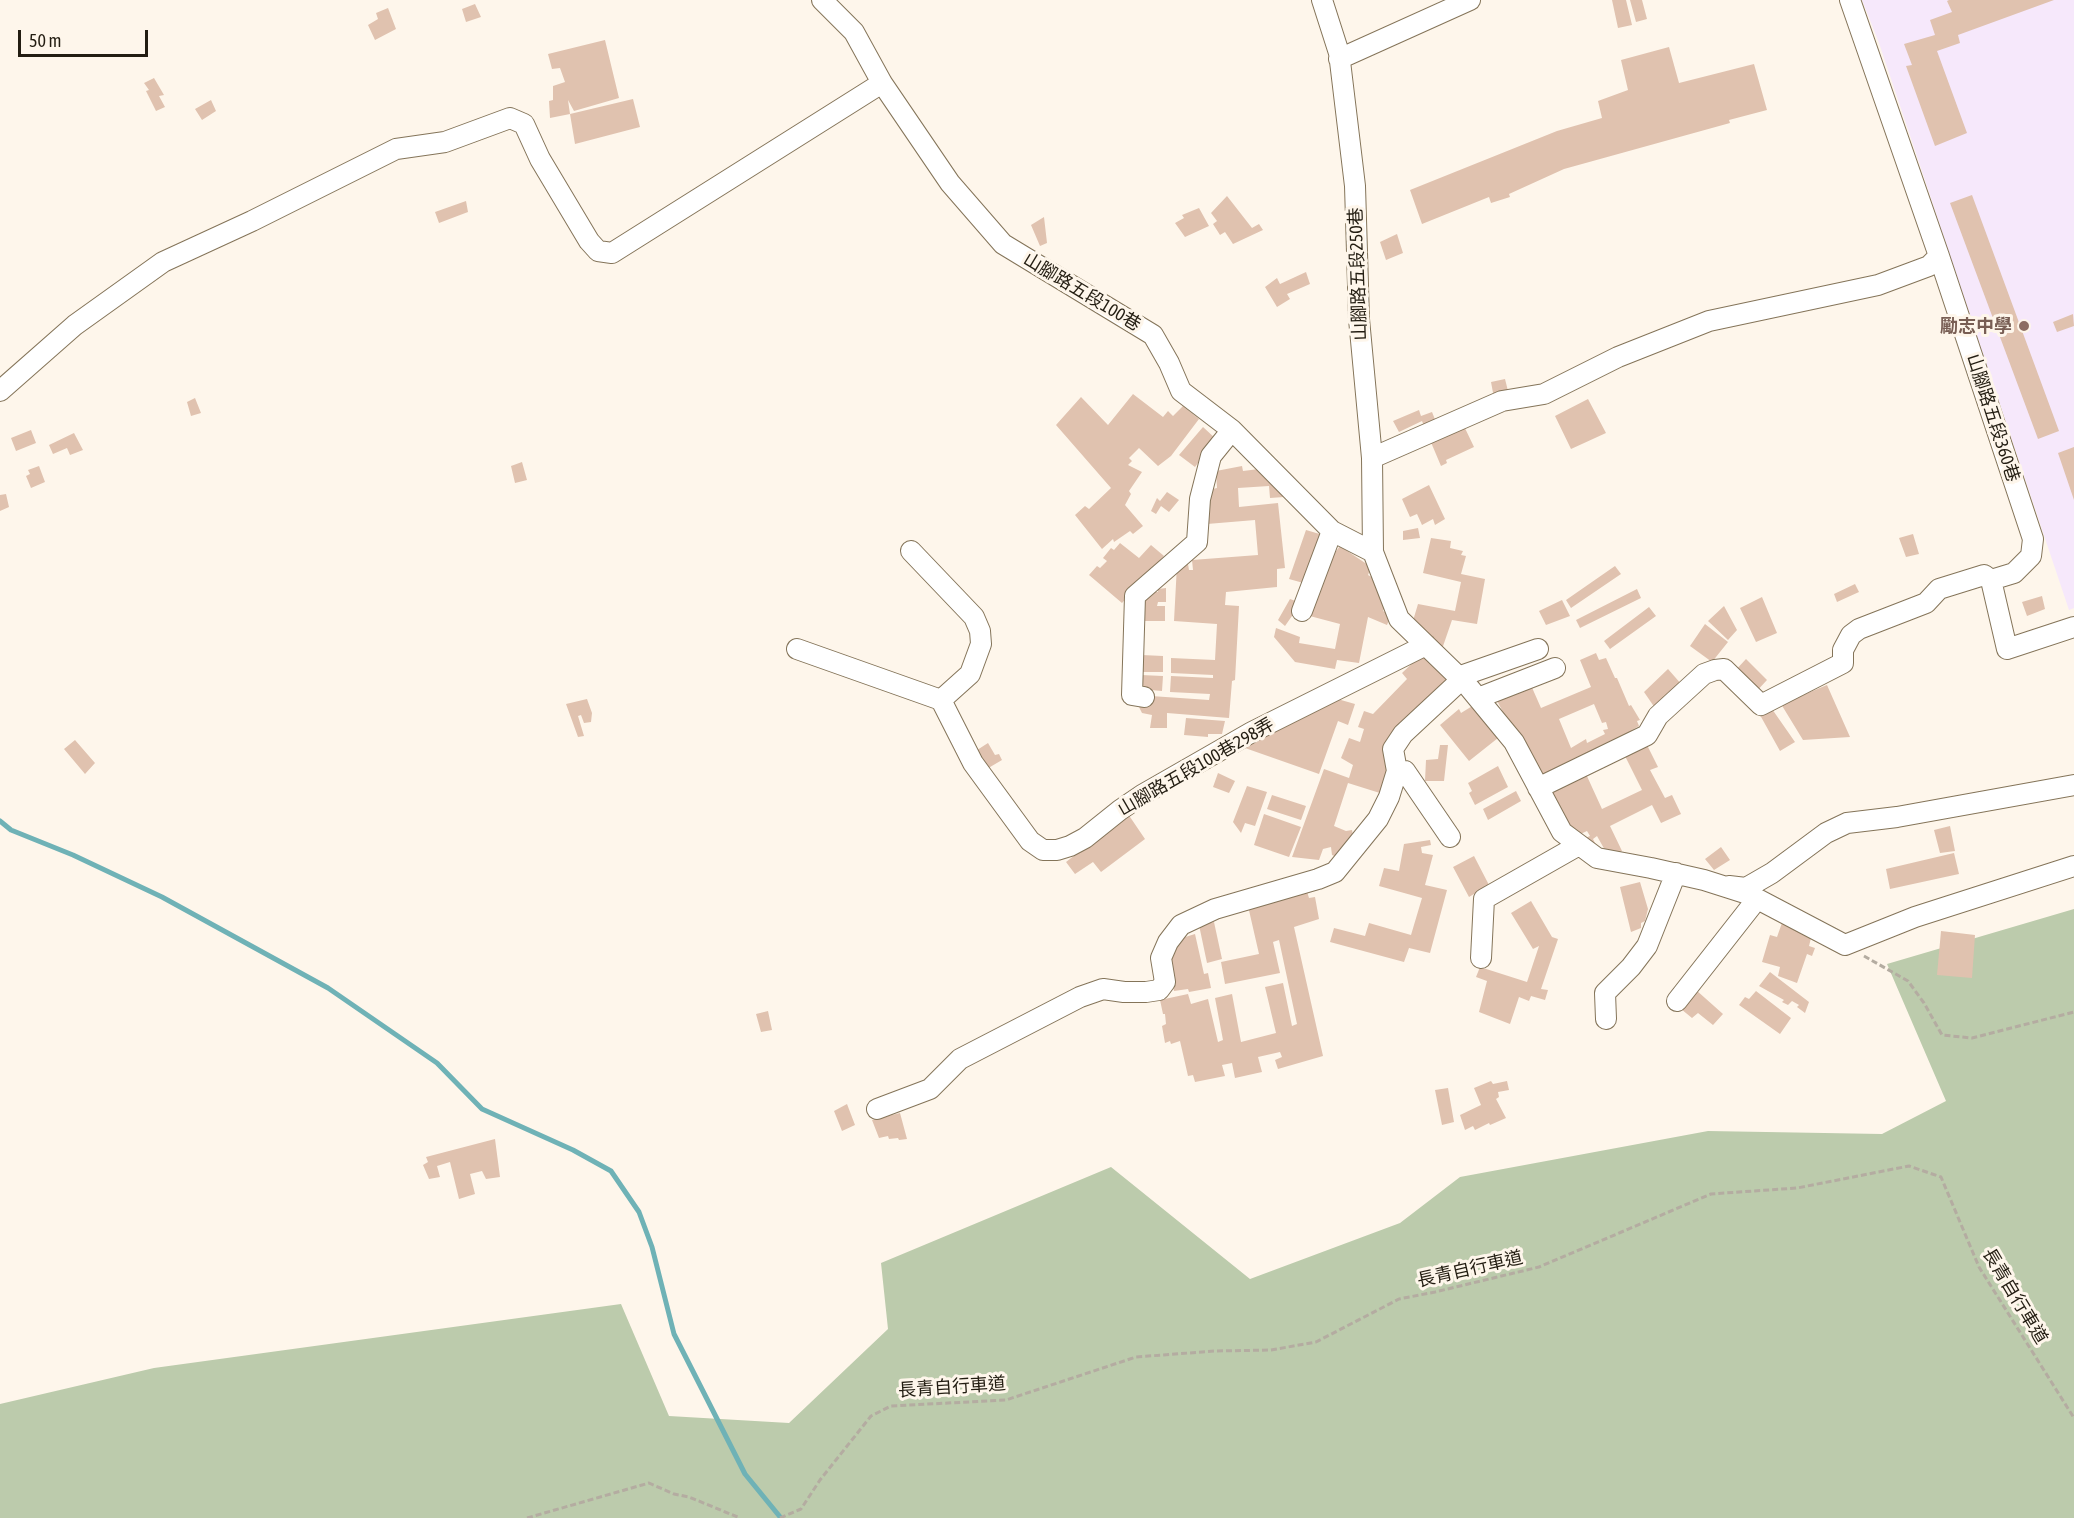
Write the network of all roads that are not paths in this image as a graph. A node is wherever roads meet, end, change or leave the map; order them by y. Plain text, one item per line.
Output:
1 (822, 0) edge
2 (1322, 0) edge
3 (1470, 0) edge
4 (1850, 0) edge
5 (1339, 59) junction
6 (882, 84) junction
7 (1939, 256) junction
8 (0, 391) edge
9 (1232, 430) junction
10 (1372, 458) junction
11 (1332, 531) junction
12 (911, 551) dead end
13 (1373, 552) junction
14 (1991, 580) junction
15 (1302, 611) dead end
16 (2074, 627) edge
17 (1426, 645) junction
18 (797, 649) dead end
19 (1538, 649) dead end
20 (1555, 668) dead end
21 (1460, 678) junction
22 (1144, 697) dead end
23 (1478, 698) junction
24 (941, 699) junction
25 (1397, 771) junction
26 (2074, 785) edge
27 (1538, 788) junction
28 (1450, 837) dead end
29 (1579, 846) junction
30 (2074, 866) edge
31 (1677, 873) junction
32 (1724, 886) junction
33 (1757, 899) junction
34 (1481, 958) dead end
35 (1677, 1001) dead end
36 (1606, 1019) dead end
37 (877, 1109) dead end

1 - 6 lane, 山腳路五段100巷
2 - 5 lane, 山腳路五段250巷
3 - 5 lane
4 - 7 lane, 山腳路五段360巷
5 - 10 lane, 山腳路五段250巷
6 - 8 lane
6 - 9 lane, 山腳路五段100巷
7 - 10 lane
7 - 14 lane, 山腳路五段360巷
9 - 11 lane, 山腳路五段100巷
9 - 22 lane
10 - 13 lane, 山腳路五段250巷
11 - 13 lane, 山腳路五段100巷
11 - 15 lane
12 - 24 lane
13 - 17 lane
14 - 16 lane
14 - 27 lane, 山腳路五段360巷
17 - 21 lane
17 - 24 lane, 山腳路五段100巷298弄
18 - 24 lane
19 - 21 lane
20 - 23 lane
21 - 23 lane
21 - 25 lane
23 - 27 lane
25 - 28 lane
25 - 37 lane
26 - 32 lane
27 - 29 lane
29 - 31 lane
29 - 34 lane
30 - 33 lane
31 - 32 lane
31 - 36 lane
32 - 33 lane
33 - 35 lane

